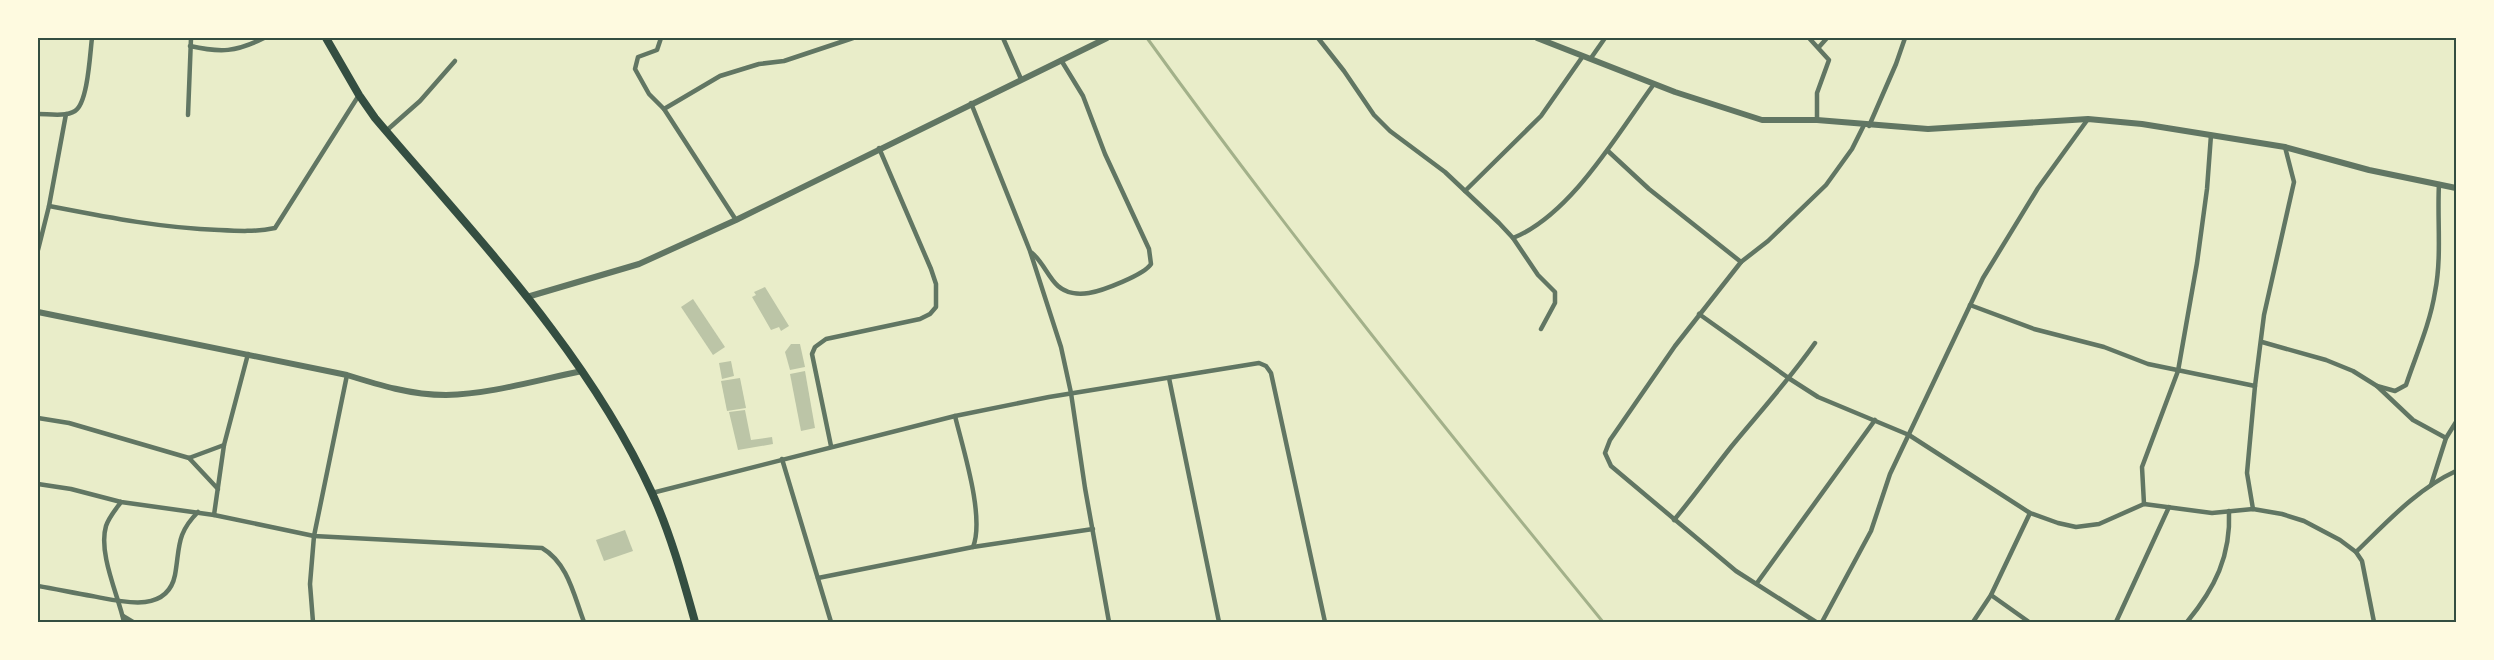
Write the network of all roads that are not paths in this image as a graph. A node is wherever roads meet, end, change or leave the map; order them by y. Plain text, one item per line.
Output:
1 (92, 38) edge
2 (191, 38) edge
3 (264, 38) edge
4 (326, 38) edge
5 (661, 38) edge
6 (853, 38) edge
7 (1003, 38) edge
8 (1107, 38) edge
9 (1318, 38) edge
10 (1537, 38) edge
11 (1605, 38) edge
12 (1809, 38) edge
13 (1827, 38) edge
14 (1905, 38) edge
15 (190, 46) junction
16 (1819, 47) junction
17 (1583, 56) junction
18 (1591, 58) junction
19 (1061, 60) junction
20 (455, 61) dead end
21 (1022, 79) junction
22 (1654, 84) junction
23 (359, 95) junction
24 (971, 103) junction
25 (664, 109) junction
26 (38, 114) edge
27 (66, 114) junction
28 (188, 115) dead end
29 (2088, 119) junction
30 (1817, 120) junction
31 (1867, 125) junction
32 (386, 131) junction
33 (2211, 135) junction
34 (2285, 147) junction
35 (879, 148) junction
36 (1608, 151) junction
37 (2439, 184) junction
38 (2457, 188) edge
39 (1465, 191) junction
40 (49, 206) junction
41 (736, 220) junction
42 (1513, 238) junction
43 (38, 250) edge
44 (1030, 251) junction
45 (1741, 262) junction
46 (527, 297) junction
47 (1970, 305) junction
48 (38, 312) edge
49 (1700, 314) junction
50 (1541, 329) dead end
51 (2262, 342) junction
52 (1815, 343) dead end
53 (248, 354) junction
54 (582, 371) junction
55 (2178, 371) junction
56 (347, 375) junction
57 (1169, 378) junction
58 (1790, 379) junction
59 (2255, 386) junction
60 (2377, 386) junction
61 (1071, 393) junction
62 (955, 416) junction
63 (38, 418) edge
64 (1875, 420) junction
65 (2457, 422) edge
66 (1909, 435) junction
67 (2446, 438) junction
68 (224, 445) junction
69 (831, 446) junction
70 (189, 458) junction
71 (782, 459) junction
72 (2457, 471) edge
73 (38, 484) edge
74 (2431, 485) junction
75 (218, 489) junction
76 (652, 494) junction
77 (121, 502) junction
78 (2144, 504) junction
79 (2169, 507) junction
80 (2253, 509) junction
81 (2229, 511) junction
82 (198, 512) junction
83 (2030, 513) junction
84 (214, 515) junction
85 (1674, 520) junction
86 (1093, 529) junction
87 (314, 536) junction
88 (973, 548) junction
89 (2356, 552) junction
90 (818, 578) junction
91 (1757, 584) junction
92 (38, 586) edge
93 (1991, 595) junction
94 (117, 601) junction
95 (122, 615) junction
96 (124, 622) edge
97 (134, 622) edge
98 (313, 622) edge
99 (584, 622) edge
100 (695, 622) edge
101 (831, 622) edge
102 (1109, 622) edge
103 (1219, 622) edge
104 (1325, 622) edge
105 (1816, 622) edge
106 (1822, 622) edge
107 (1973, 622) edge
108 (2029, 622) edge
109 (2116, 622) edge
110 (2187, 622) edge
111 (2374, 622) edge

1 - 27 street
2 - 15 street
3 - 15 street
4 - 23 highway
5 - 25 street
6 - 25 street
7 - 21 street
8 - 19 street
9 - 39 street
10 - 17 street
11 - 18 street
12 - 16 street
13 - 16 street
14 - 31 street
15 - 28 street
16 - 30 street
17 - 18 street
17 - 39 street
18 - 22 street
19 - 21 street
19 - 44 street
20 - 32 street
21 - 24 street
22 - 30 street
22 - 36 street
23 - 32 highway
23 - 40 street
24 - 35 street
24 - 44 street
25 - 41 street
26 - 27 street
27 - 40 street
29 - 31 street
29 - 33 street
29 - 47 street
30 - 31 street
31 - 45 street
32 - 46 highway
33 - 34 street
33 - 55 street
34 - 37 street
34 - 51 street
35 - 41 street
35 - 69 street
36 - 42 street
36 - 45 street
37 - 38 street
37 - 60 street
39 - 42 street
40 - 43 street
41 - 46 street
42 - 50 street
44 - 61 street
45 - 49 street
46 - 54 highway
47 - 55 street
47 - 66 street
48 - 53 street
49 - 58 street
49 - 85 street
51 - 59 street
51 - 60 street
52 - 58 street
53 - 56 street
53 - 68 street
54 - 56 street
54 - 76 highway
55 - 59 street
55 - 78 street
56 - 87 street
57 - 61 street
57 - 103 street
57 - 104 street
58 - 64 street
58 - 85 street
59 - 80 street
60 - 67 street
61 - 62 street
61 - 86 street
62 - 69 street
62 - 88 street
63 - 70 street
64 - 66 street
64 - 91 street
65 - 67 street
66 - 83 street
66 - 106 street
67 - 74 street
68 - 70 street
68 - 75 street
69 - 71 street
70 - 75 street
71 - 76 street
71 - 90 street
72 - 74 street
73 - 77 street
74 - 89 street
75 - 84 street
76 - 100 highway
77 - 82 street
77 - 94 street
78 - 79 street
78 - 83 street
79 - 81 street
79 - 109 street
80 - 81 street
80 - 89 street
81 - 110 street
82 - 84 street
82 - 94 street
83 - 93 street
84 - 87 street
85 - 91 street
86 - 88 street
86 - 102 street
87 - 98 street
87 - 99 street
88 - 90 street
89 - 111 street
90 - 101 street
91 - 105 street
92 - 94 street
93 - 107 street
93 - 108 street
94 - 95 street
95 - 96 street
95 - 97 street

